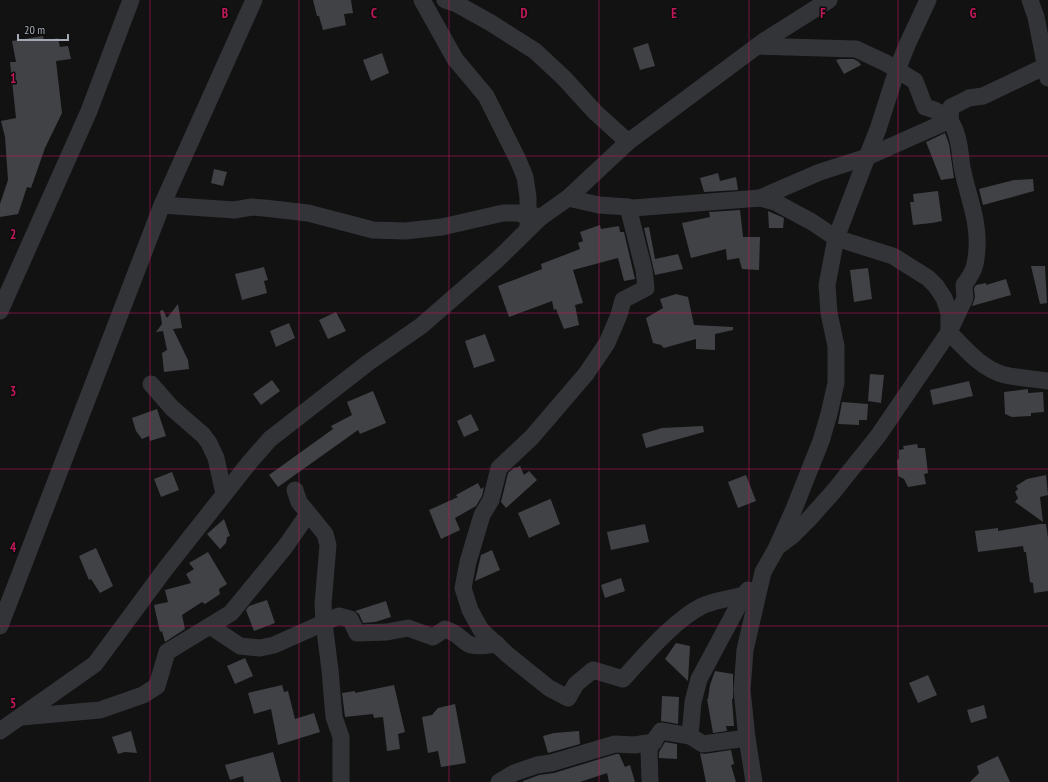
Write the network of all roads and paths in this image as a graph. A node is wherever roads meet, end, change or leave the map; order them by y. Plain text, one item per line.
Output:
1 (131, 0) edge
2 (254, 0) edge
3 (422, 0) edge
4 (445, 0) edge
5 (829, 0) edge
6 (928, 0) edge
7 (1030, 0) edge
8 (757, 46) junction
9 (897, 70) junction
10 (1047, 72) edge
11 (950, 120) junction
12 (628, 142) junction
13 (867, 156) junction
14 (525, 177) junction
15 (568, 198) junction
16 (760, 198) junction
17 (162, 205) junction
18 (628, 207) junction
19 (538, 217) junction
20 (836, 238) junction
21 (0, 311) edge
22 (949, 332) junction
23 (1048, 381) edge
24 (151, 384) dead end
25 (295, 490) dead end
26 (224, 494) junction
27 (308, 514) junction
28 (776, 549) junction
29 (763, 572) junction
30 (744, 595) junction
31 (324, 623) junction
32 (0, 626) edge
33 (210, 626) junction
34 (497, 644) junction
35 (21, 717) junction
36 (0, 731) edge
37 (690, 736) junction
38 (747, 738) junction
39 (654, 742) junction
40 (341, 782) edge
41 (499, 782) edge
42 (650, 782) edge
43 (754, 782) edge

1 - 21 street
2 - 17 street
3 - 14 street
4 - 12 street
5 - 8 street
6 - 9 street
7 - 10 street
8 - 9 street
8 - 12 street
9 - 11 street
9 - 13 street
10 - 11 street
11 - 13 street
11 - 22 street
12 - 15 street
13 - 16 street
13 - 20 street
14 - 19 street
14 - 19 street
15 - 18 street
15 - 19 street
16 - 18 street
16 - 20 street
17 - 19 street
17 - 32 street
18 - 34 street
19 - 26 street
20 - 22 street
20 - 28 street
22 - 23 street
22 - 28 street
24 - 26 street
25 - 27 street
26 - 35 street
27 - 31 street
27 - 33 street
28 - 29 street
29 - 30 street
29 - 38 street
30 - 34 street
30 - 37 street
31 - 33 street
31 - 34 street
31 - 40 street
33 - 35 street
35 - 36 street
37 - 38 street
37 - 39 street
38 - 43 street
39 - 41 street
39 - 42 street

